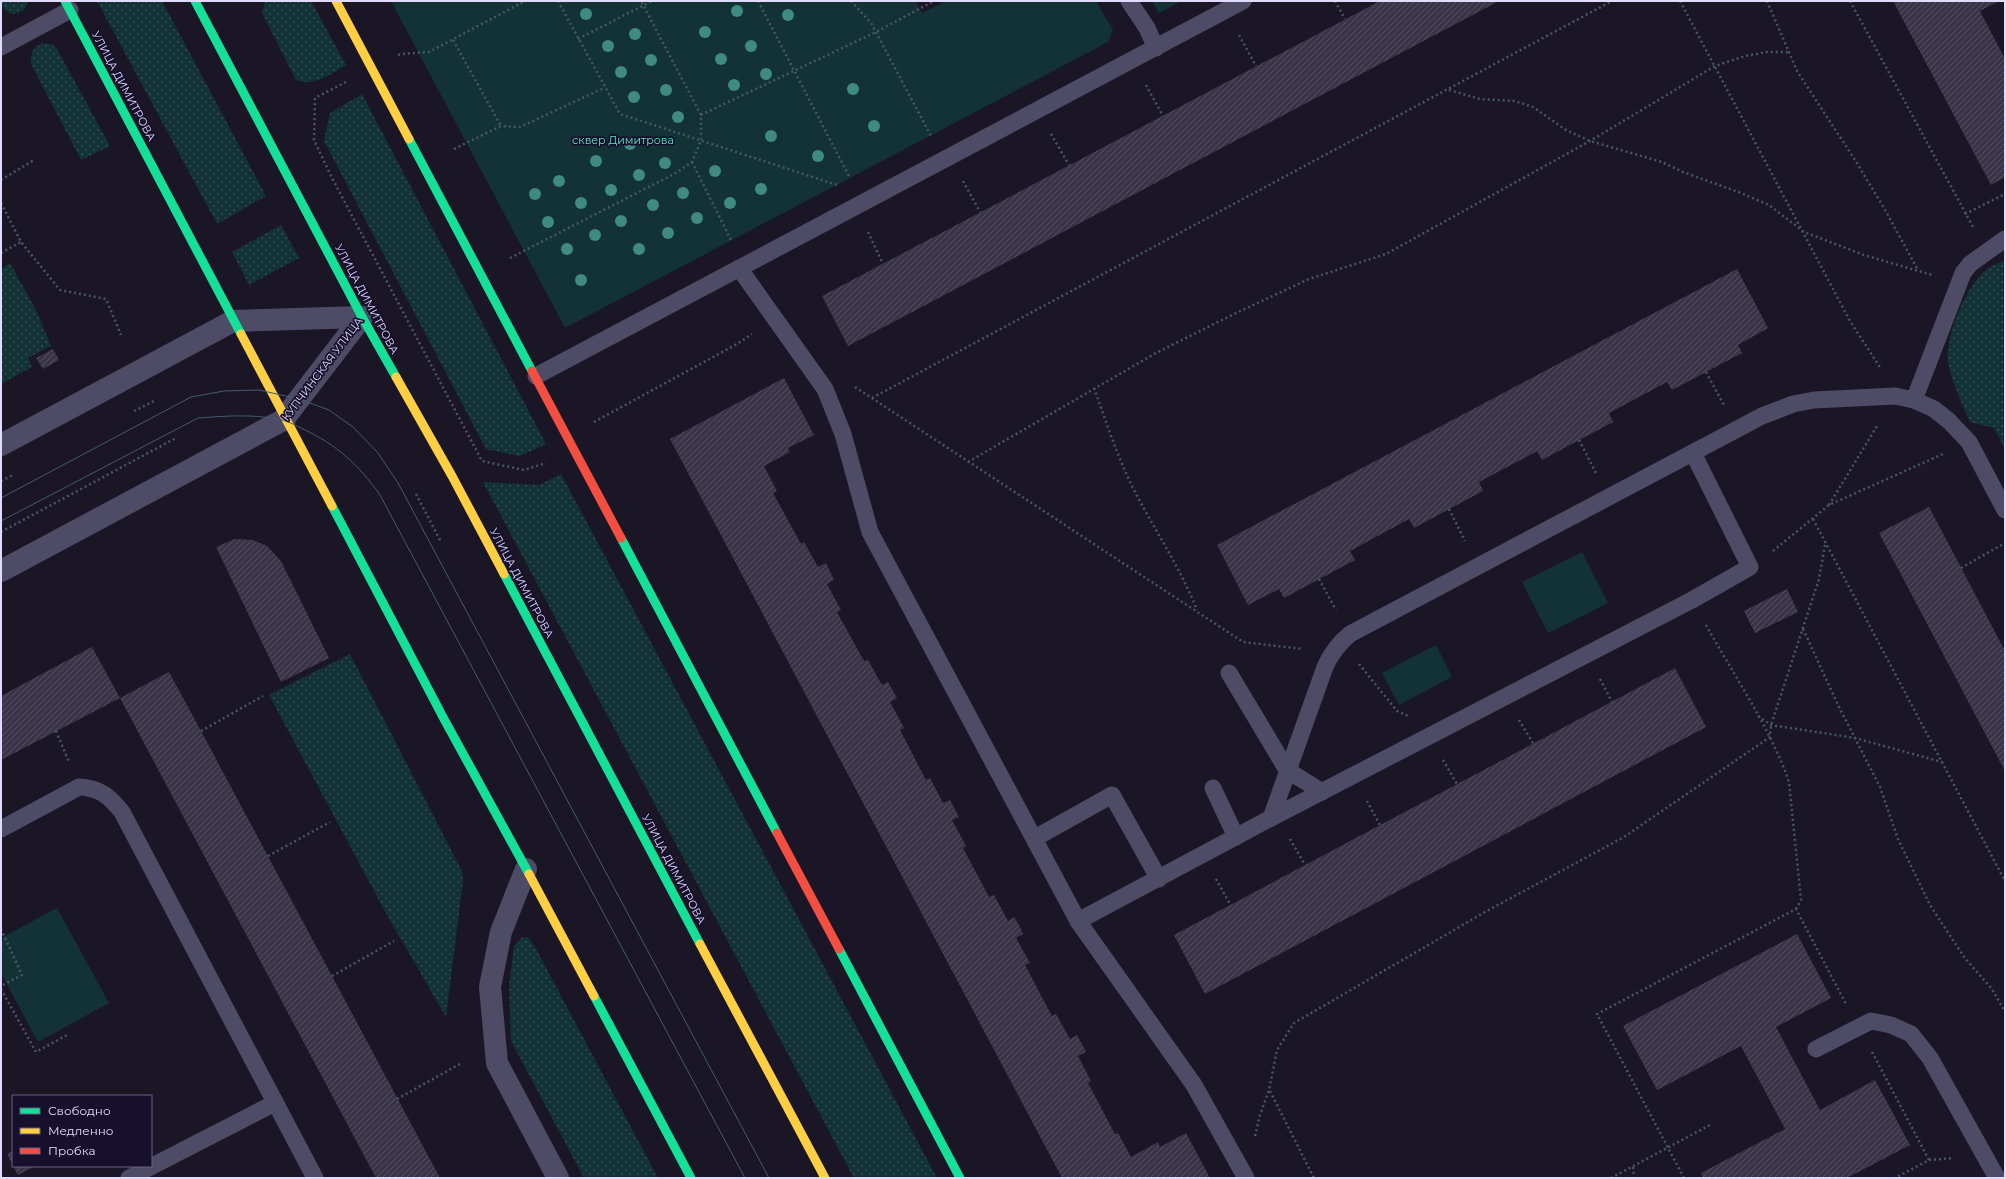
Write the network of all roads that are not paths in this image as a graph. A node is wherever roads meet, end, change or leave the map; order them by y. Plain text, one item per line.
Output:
1 (195, 1) edge
2 (336, 1) edge
3 (1129, 1) edge
4 (1243, 1) edge
5 (68, 6) edge
6 (1, 47) edge
7 (1156, 48) junction
8 (2005, 239) edge
9 (739, 268) junction
10 (362, 317) junction
11 (233, 321) junction
12 (536, 376) junction
13 (1914, 400) junction
14 (285, 420) junction
15 (1, 445) edge
16 (1693, 453) junction
17 (2005, 510) edge
18 (1, 572) edge
19 (1229, 673) dead end
20 (1287, 770) junction
21 (1213, 788) dead end
22 (1322, 792) junction
23 (1271, 818) junction
24 (1, 829) edge
25 (1236, 837) junction
26 (1035, 838) junction
27 (526, 869) junction
28 (1159, 880) junction
29 (1078, 921) junction
30 (1816, 1049) dead end
31 (276, 1103) junction
32 (152, 1166) edge
33 (151, 1167) edge
34 (1244, 1173) edge
35 (129, 1178) edge
36 (315, 1178) edge
37 (558, 1178) edge
38 (691, 1178) edge
39 (825, 1178) edge
40 (960, 1178) edge
41 (1997, 1178) edge

1 - 10 street, УЛИЦА ДИМИТРОВА
2 - 12 street
3 - 7 lane
4 - 7 lane
5 - 6 lane
5 - 11 street, УЛИЦА ДИМИТРОВА
7 - 9 lane
8 - 13 lane
9 - 12 lane
9 - 26 lane
10 - 11 street, КУПЧИНСКАЯ УЛИЦА
10 - 14 street, КУПЧИНСКАЯ УЛИЦА
10 - 39 street, УЛИЦА ДИМИТРОВА
11 - 14 street, УЛИЦА ДИМИТРОВА
11 - 15 street, КУПЧИНСКАЯ УЛИЦА
12 - 40 street
13 - 16 lane
13 - 17 lane
14 - 18 street, КУПЧИНСКАЯ УЛИЦА
14 - 27 street, УЛИЦА ДИМИТРОВА
16 - 20 lane
16 - 22 lane
19 - 20 lane
20 - 22 lane
20 - 23 lane
21 - 25 lane
22 - 23 lane
23 - 25 lane
24 - 31 lane
25 - 28 lane
26 - 28 lane
26 - 29 lane
27 - 37 street
27 - 38 street, УЛИЦА ДИМИТРОВА
28 - 29 lane
29 - 34 lane
30 - 41 lane
31 - 32 lane
31 - 36 lane
33 - 35 lane

